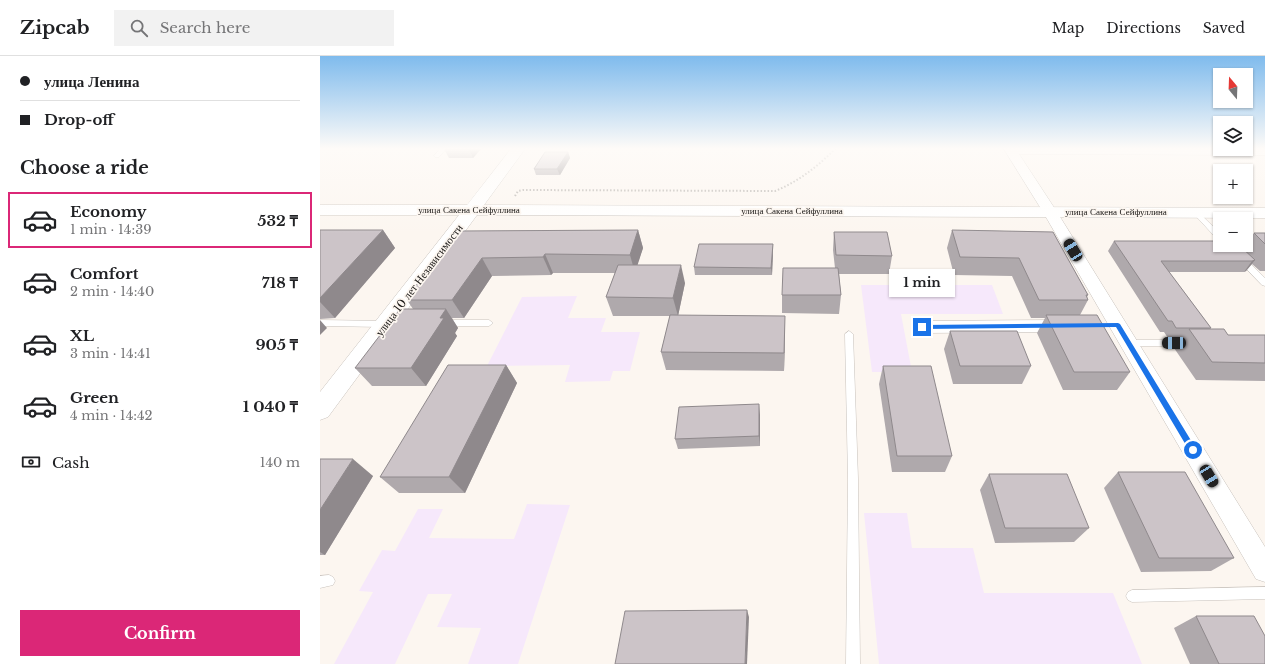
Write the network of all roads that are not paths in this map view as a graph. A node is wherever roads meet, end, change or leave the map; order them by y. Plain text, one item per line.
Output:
1 (497, 177) edge
2 (1028, 177) edge
3 (320, 210) edge
4 (472, 210) junction
5 (1050, 212) junction
6 (1196, 212) junction
7 (1265, 213) edge
8 (1213, 230) edge
9 (1234, 252) edge
10 (1265, 283) edge
11 (320, 323) edge
12 (433, 323) edge
13 (489, 323) dead end
14 (389, 324) junction
15 (1079, 326) edge
16 (922, 327) dead end
17 (849, 334) dead end
18 (1129, 342) junction
19 (1197, 343) edge
20 (320, 410) edge
21 (1265, 570) edge
22 (1265, 593) edge
23 (1132, 596) dead end
24 (854, 664) edge

1 - 4 street, улица 10 лет Независимости
2 - 5 street
3 - 4 street, улица Сакена Сейфуллина
4 - 5 street, улица Сакена Сейфуллина
4 - 14 street, улица 10 лет Независимости
5 - 6 street, улица Сакена Сейфуллина
5 - 18 street
6 - 7 street, улица Сакена Сейфуллина
6 - 8 lane
9 - 10 lane
11 - 14 lane
12 - 13 lane
14 - 20 street, улица 10 лет Независимости
15 - 16 street
17 - 24 lane
18 - 19 lane
18 - 21 street
22 - 23 lane

